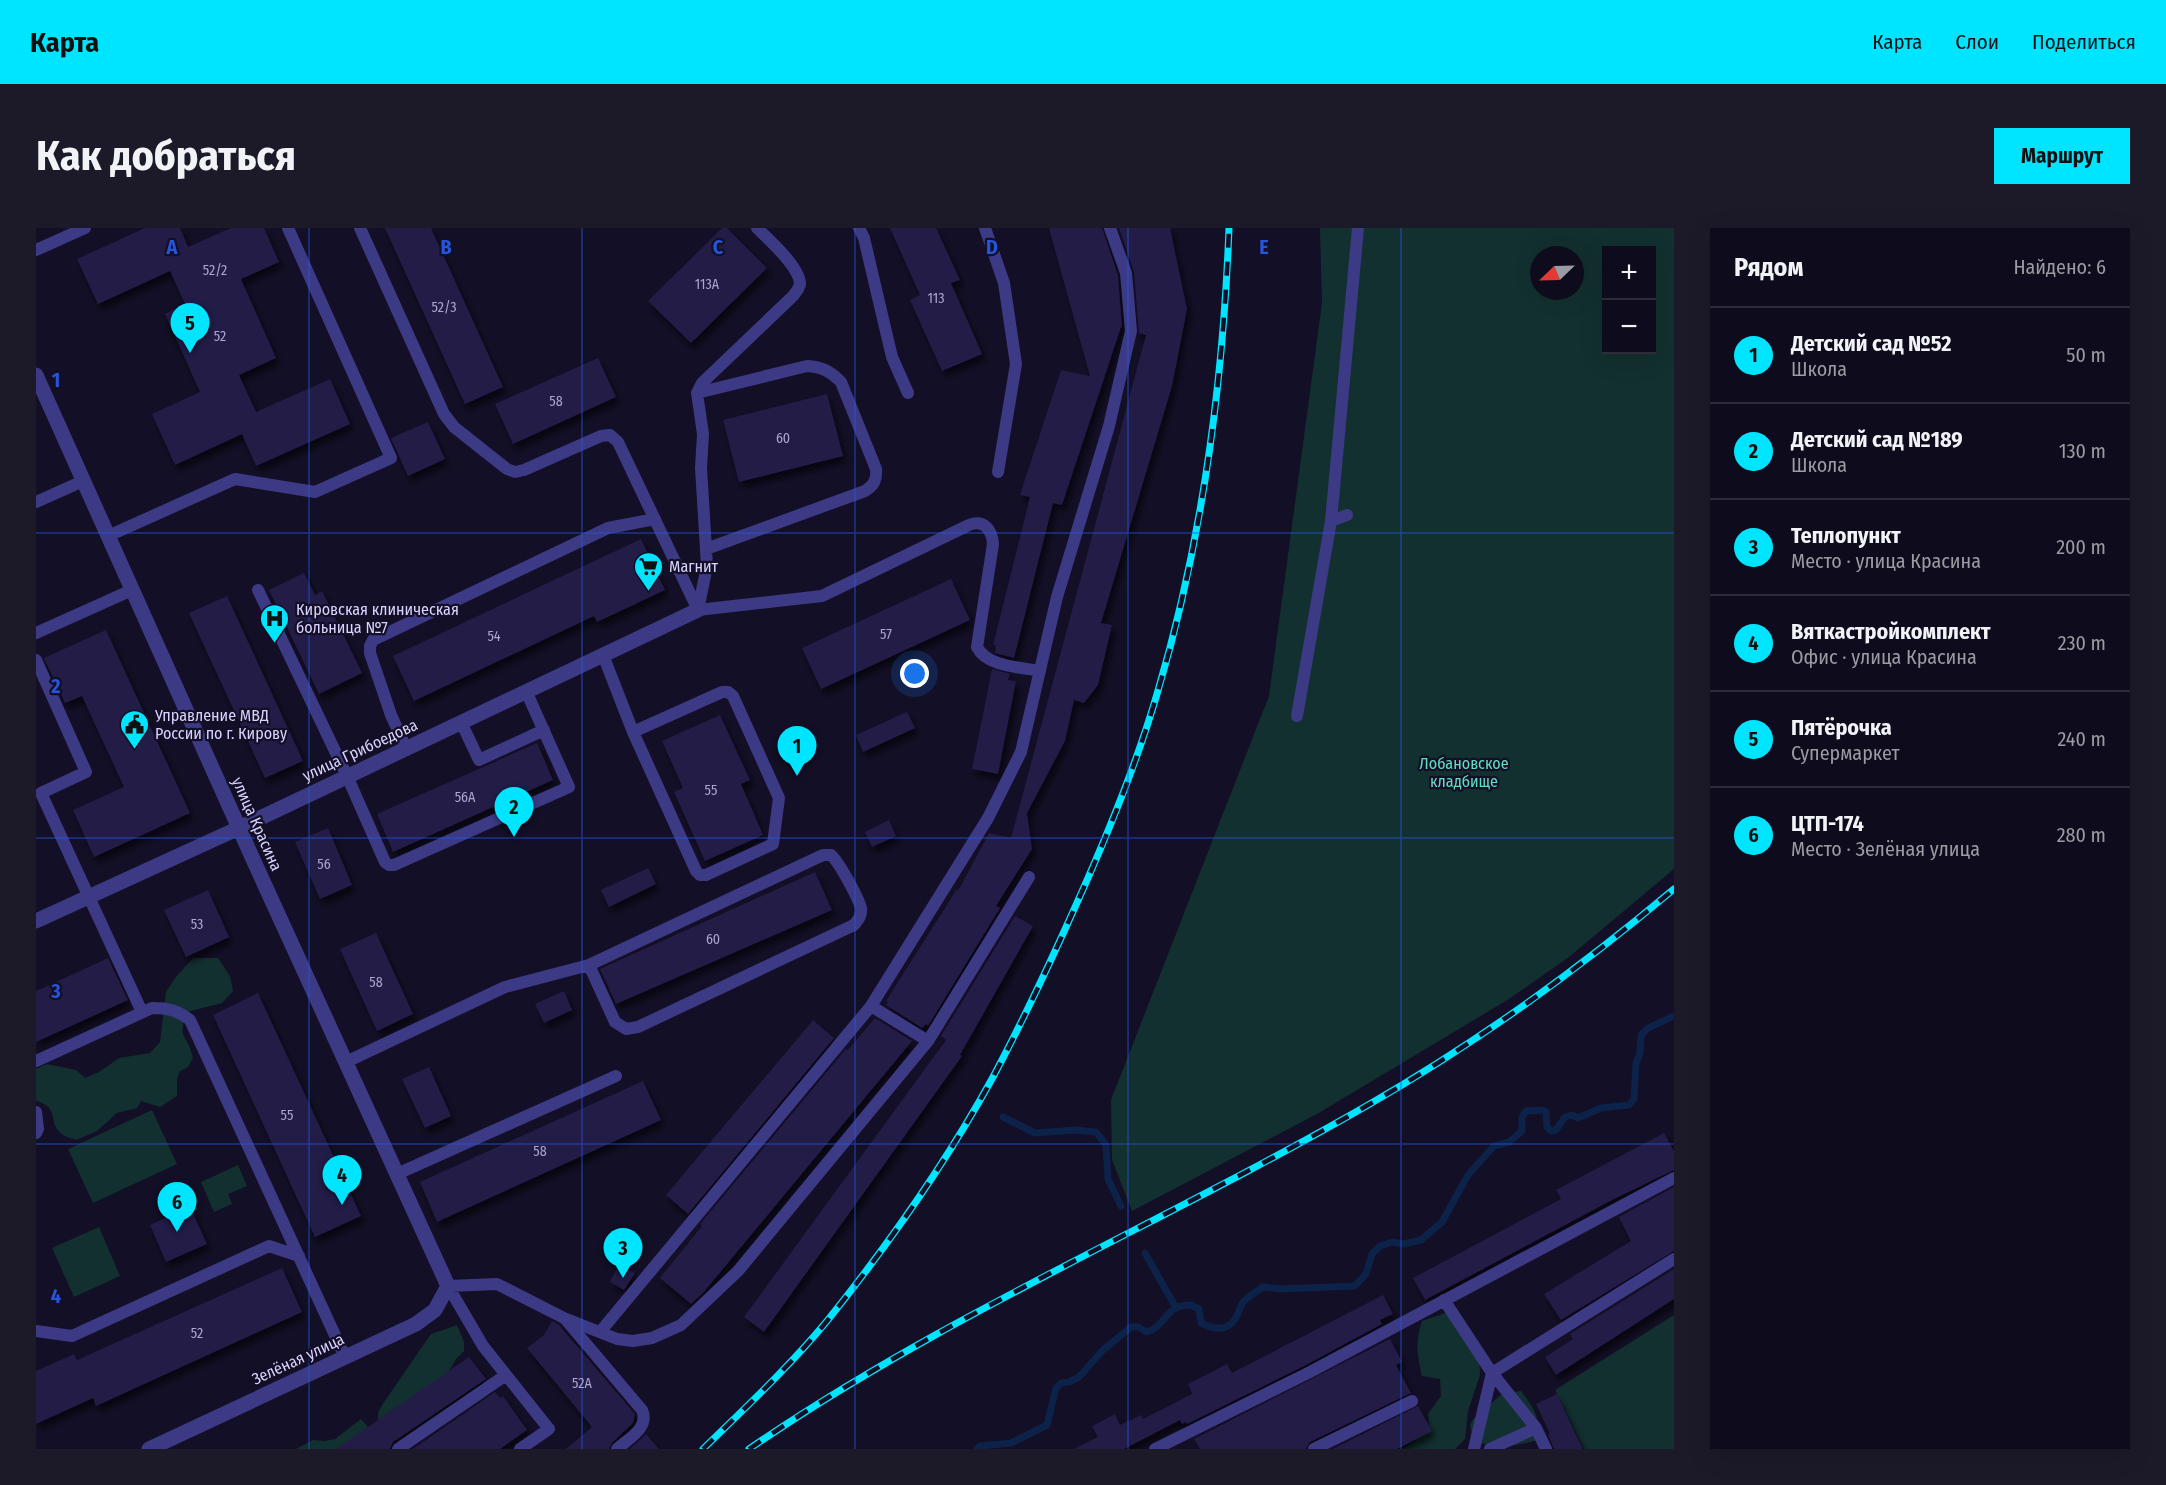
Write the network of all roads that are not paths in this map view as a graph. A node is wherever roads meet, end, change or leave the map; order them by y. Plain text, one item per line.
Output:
1 (85, 228) edge
2 (288, 228) edge
3 (360, 228) edge
4 (757, 228) edge
5 (859, 228) edge
6 (985, 228) edge
7 (1110, 228) edge
8 (1358, 228) edge
9 (36, 250) edge
10 (36, 375) edge
11 (697, 393) junction
12 (908, 393) dead end
13 (998, 472) dead end
14 (83, 481) junction
15 (36, 502) edge
16 (1347, 515) dead end
17 (655, 519) junction
18 (1331, 521) junction
19 (108, 536) junction
20 (706, 549) junction
21 (132, 590) junction
22 (258, 590) dead end
23 (698, 610) junction
24 (36, 633) edge
25 (603, 655) junction
26 (36, 660) edge
27 (1040, 671) junction
28 (526, 691) junction
29 (1297, 716) dead end
30 (461, 722) junction
31 (544, 730) junction
32 (633, 732) junction
33 (406, 748) junction
34 (347, 776) junction
35 (239, 828) junction
36 (1029, 877) dead end
37 (89, 897) junction
38 (36, 921) edge
39 (589, 965) junction
40 (871, 1006) junction
41 (142, 1012) junction
42 (928, 1041) junction
43 (36, 1061) edge
44 (346, 1062) junction
45 (616, 1076) dead end
46 (36, 1112) edge
47 (36, 1133) edge
48 (397, 1174) junction
49 (1674, 1178) edge
50 (299, 1256) junction
51 (1674, 1259) edge
52 (448, 1286) junction
53 (1444, 1300) junction
54 (564, 1318) junction
55 (36, 1332) edge
56 (600, 1332) junction
57 (345, 1357) junction
58 (1492, 1373) junction
59 (506, 1375) junction
60 (1412, 1401) dead end
61 (1536, 1428) junction
62 (1180, 1437) junction
63 (149, 1449) edge
64 (398, 1449) edge
65 (520, 1449) edge
66 (617, 1449) edge
67 (1155, 1449) edge
68 (1187, 1449) edge
69 (1314, 1449) edge
70 (1474, 1449) edge
71 (1490, 1449) edge
72 (1546, 1449) edge

1 - 9 lane
2 - 19 lane
3 - 17 lane
4 - 11 lane
5 - 12 lane
6 - 13 lane
7 - 27 lane
8 - 18 lane
10 - 14 street, улица Красина
11 - 20 lane
11 - 20 lane
14 - 15 lane
14 - 19 street, улица Красина
16 - 18 lane
17 - 23 lane
17 - 33 lane
18 - 29 lane
19 - 21 street, улица Красина
20 - 23 lane
21 - 24 lane
21 - 35 street, улица Красина
22 - 34 lane
23 - 25 street, улица Грибоедова
23 - 27 lane
25 - 28 street, улица Грибоедова
25 - 32 lane
26 - 37 lane
27 - 40 lane
28 - 30 street, улица Грибоедова
28 - 31 lane
30 - 31 lane
30 - 33 street, улица Грибоедова
31 - 34 lane
32 - 32 lane
33 - 34 street, улица Грибоедова
34 - 35 street, улица Грибоедова
35 - 37 street, улица Грибоедова
35 - 44 street, улица Красина
36 - 42 lane
37 - 38 street, улица Грибоедова
37 - 41 lane
39 - 39 lane
39 - 44 lane
40 - 42 lane
40 - 56 lane
41 - 43 lane
41 - 50 lane
42 - 56 lane
44 - 48 street, улица Красина
45 - 48 lane
46 - 47 lane
48 - 52 street, улица Красина
49 - 53 lane
50 - 55 lane
50 - 57 lane
51 - 58 lane
52 - 54 lane
52 - 57 street, Зелёная улица
52 - 59 lane
53 - 58 lane
53 - 62 lane
54 - 56 lane
54 - 66 lane
57 - 63 street, Зелёная улица
58 - 61 lane
58 - 70 lane
59 - 64 lane
59 - 65 lane
60 - 69 lane
61 - 71 lane
61 - 72 lane
62 - 67 lane
62 - 68 lane

